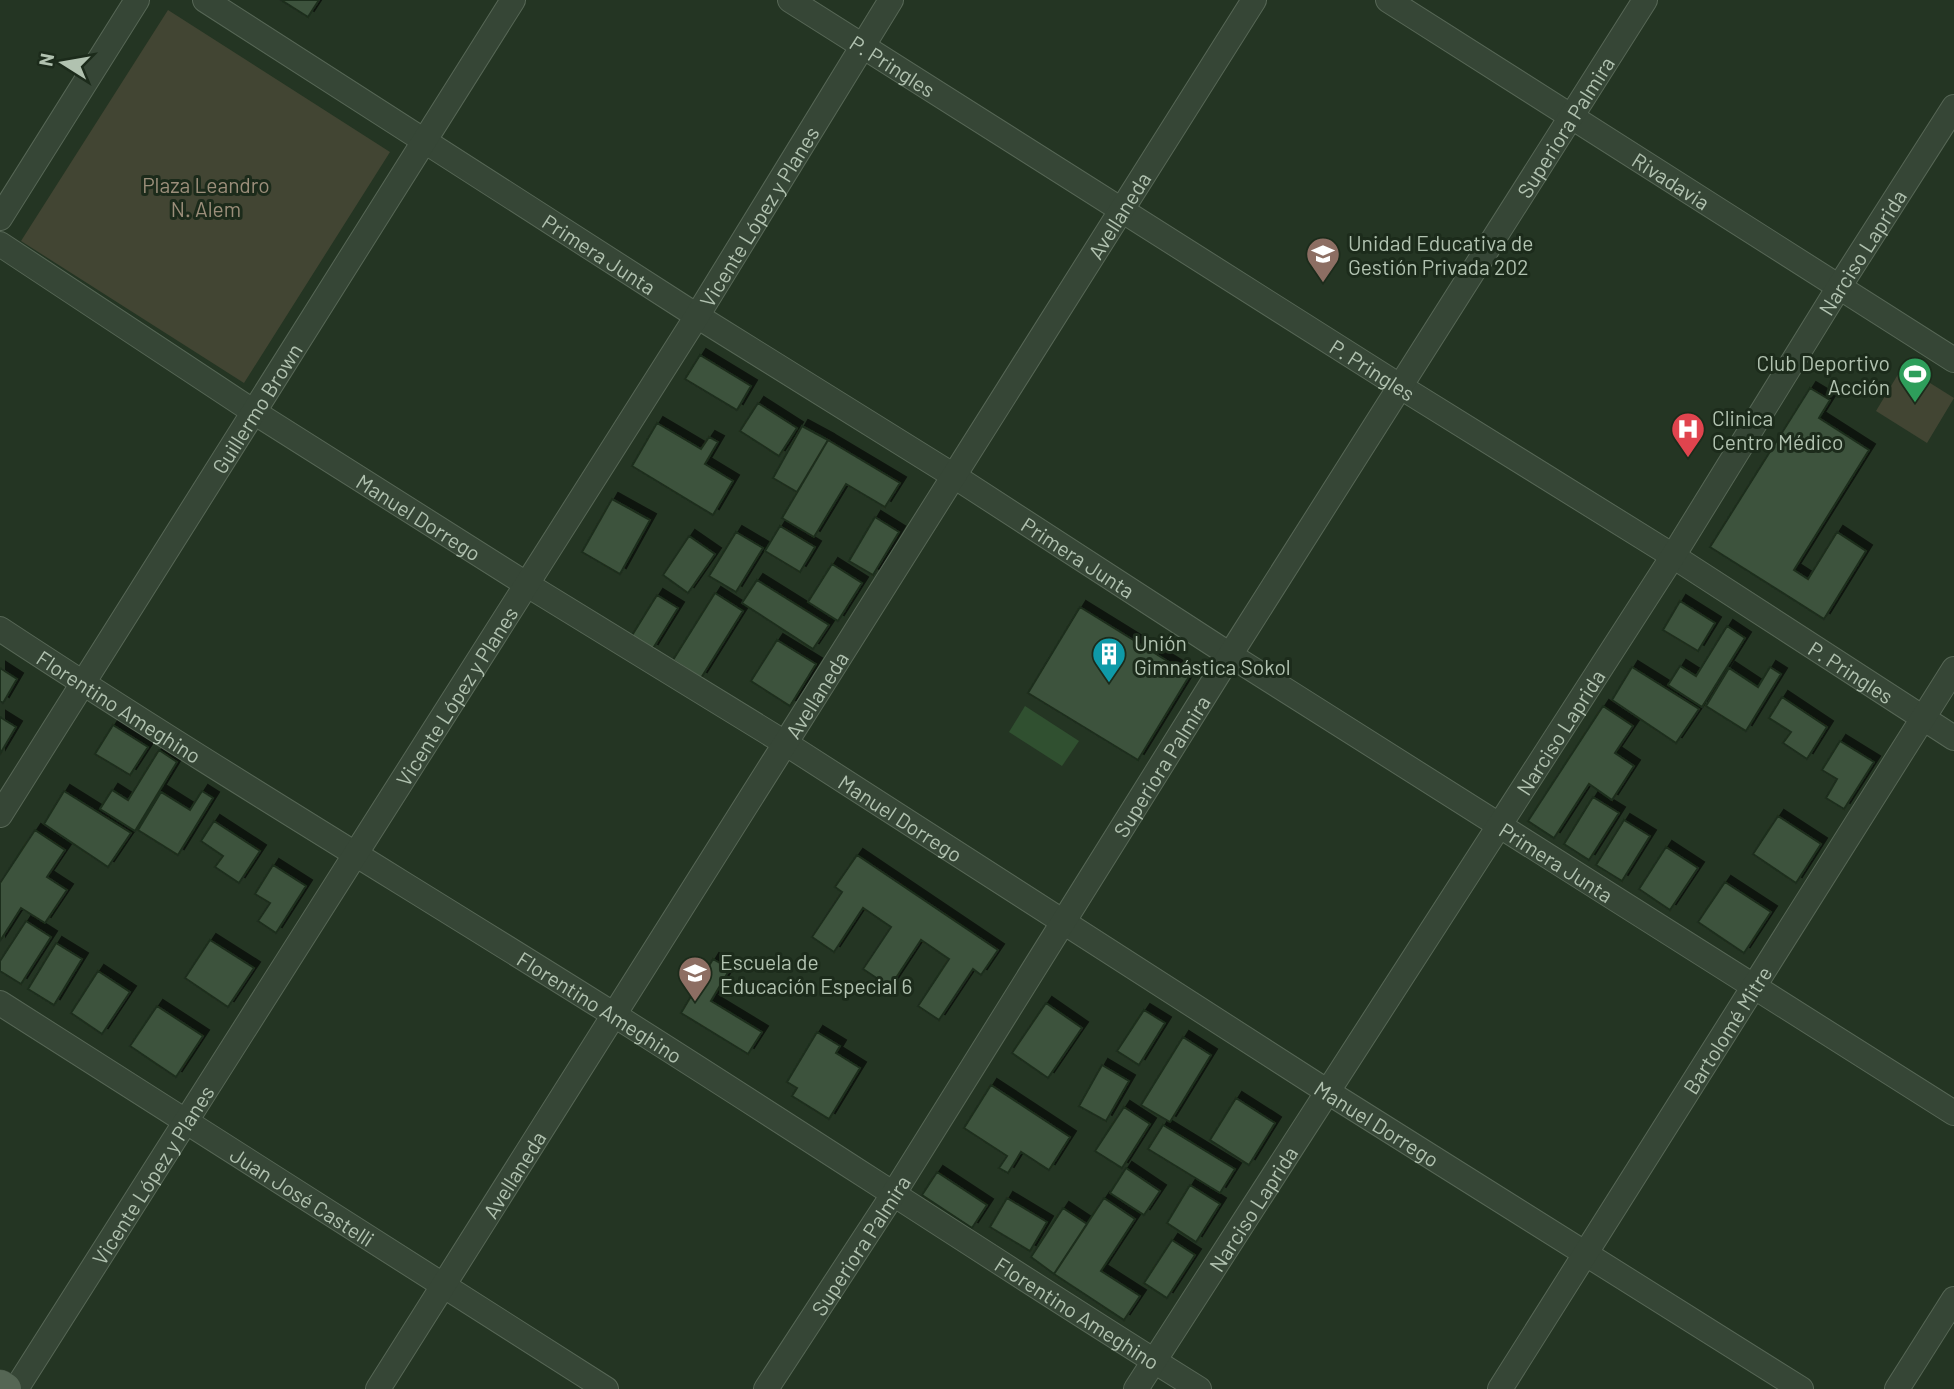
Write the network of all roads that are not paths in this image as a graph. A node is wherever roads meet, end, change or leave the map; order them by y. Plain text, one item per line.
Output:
1 (137, 0) edge
2 (205, 0) edge
3 (513, 0) edge
4 (790, 0) edge
5 (891, 0) edge
6 (1254, 0) edge
7 (1388, 0) edge
8 (1644, 0) edge
9 (861, 46) junction
10 (1954, 107) edge
11 (1571, 118) junction
12 (425, 140) junction
13 (1122, 209) junction
14 (0, 218) edge
15 (0, 244) edge
16 (1839, 287) junction
17 (697, 316) junction
18 (1954, 360) edge
19 (1401, 387) junction
20 (254, 412) junction
21 (954, 477) junction
22 (1673, 556) junction
23 (526, 584) junction
24 (0, 629) edge
25 (1230, 655) junction
26 (1954, 669) edge
27 (83, 684) junction
28 (1923, 719) junction
29 (1954, 738) edge
30 (785, 743) junction
31 (0, 815) edge
32 (1501, 825) junction
33 (355, 855) junction
34 (1064, 922) junction
35 (1754, 986) junction
36 (0, 1003) edge
37 (614, 1015) junction
38 (1328, 1092) junction
39 (1954, 1113) edge
40 (186, 1122) junction
41 (894, 1193) junction
42 (1586, 1253) junction
43 (443, 1285) junction
44 (1954, 1299) edge
45 (1154, 1361) junction
46 (0, 1386) edge
47 (5, 1389) edge
48 (16, 1389) edge
49 (378, 1389) edge
50 (606, 1389) edge
51 (765, 1389) edge
52 (1136, 1389) edge
53 (1199, 1389) edge
54 (1500, 1389) edge
55 (1801, 1389) edge
56 (1897, 1389) edge

1 - 14 street
2 - 12 street, Primera Junta
3 - 12 street, Guillermo Brown
4 - 9 street, P. Pringles
5 - 9 street, Vicente López y Planes
6 - 13 street, Avellaneda
7 - 11 street, Rivadavia
8 - 11 street, Superiora Palmira
9 - 13 street, P. Pringles
9 - 17 street, Vicente López y Planes
10 - 16 street, Narciso Laprida
11 - 16 street, Rivadavia
11 - 19 street, Superiora Palmira
12 - 17 street, Primera Junta
12 - 20 street, Guillermo Brown
13 - 19 street, P. Pringles
13 - 21 street, Avellaneda
15 - 20 street, Manuel Dorrego
16 - 18 street, Rivadavia
16 - 22 street, Narciso Laprida
17 - 21 street, Primera Junta
17 - 23 street, Vicente López y Planes
19 - 22 street, P. Pringles
19 - 25 street, Superiora Palmira
20 - 23 street, Manuel Dorrego
20 - 27 street, Guillermo Brown
21 - 25 street, Primera Junta
21 - 30 street, Avellaneda
22 - 28 street, P. Pringles
22 - 32 street, Narciso Laprida
23 - 30 street, Manuel Dorrego
23 - 33 street, Vicente López y Planes
24 - 27 street, Florentino Ameghino
25 - 32 street, Primera Junta
25 - 34 street, Superiora Palmira
26 - 28 street, Bartolomé Mitre
27 - 31 street, Guillermo Brown
27 - 33 street, Florentino Ameghino
28 - 29 street, P. Pringles
28 - 35 street, Bartolomé Mitre
30 - 34 street, Manuel Dorrego
30 - 37 street, Avellaneda
32 - 35 street, Primera Junta
32 - 38 street, Narciso Laprida
33 - 37 street, Florentino Ameghino
33 - 40 street, Vicente López y Planes
34 - 38 street, Manuel Dorrego
34 - 41 street, Superiora Palmira
35 - 39 street, Primera Junta
35 - 42 street, Bartolomé Mitre
36 - 40 street, Juan José Castelli
37 - 41 street, Florentino Ameghino
37 - 43 street, Avellaneda
38 - 42 street, Manuel Dorrego
38 - 45 street, Narciso Laprida
40 - 43 street, Juan José Castelli
40 - 48 street, Vicente López y Planes
41 - 45 street, Florentino Ameghino
41 - 51 street, Superiora Palmira
42 - 54 street, Bartolomé Mitre
42 - 55 street, Manuel Dorrego
43 - 49 street, Avellaneda
43 - 50 street, Juan José Castelli
44 - 56 street
45 - 52 street, Narciso Laprida
45 - 53 street, Florentino Ameghino
46 - 47 main road

